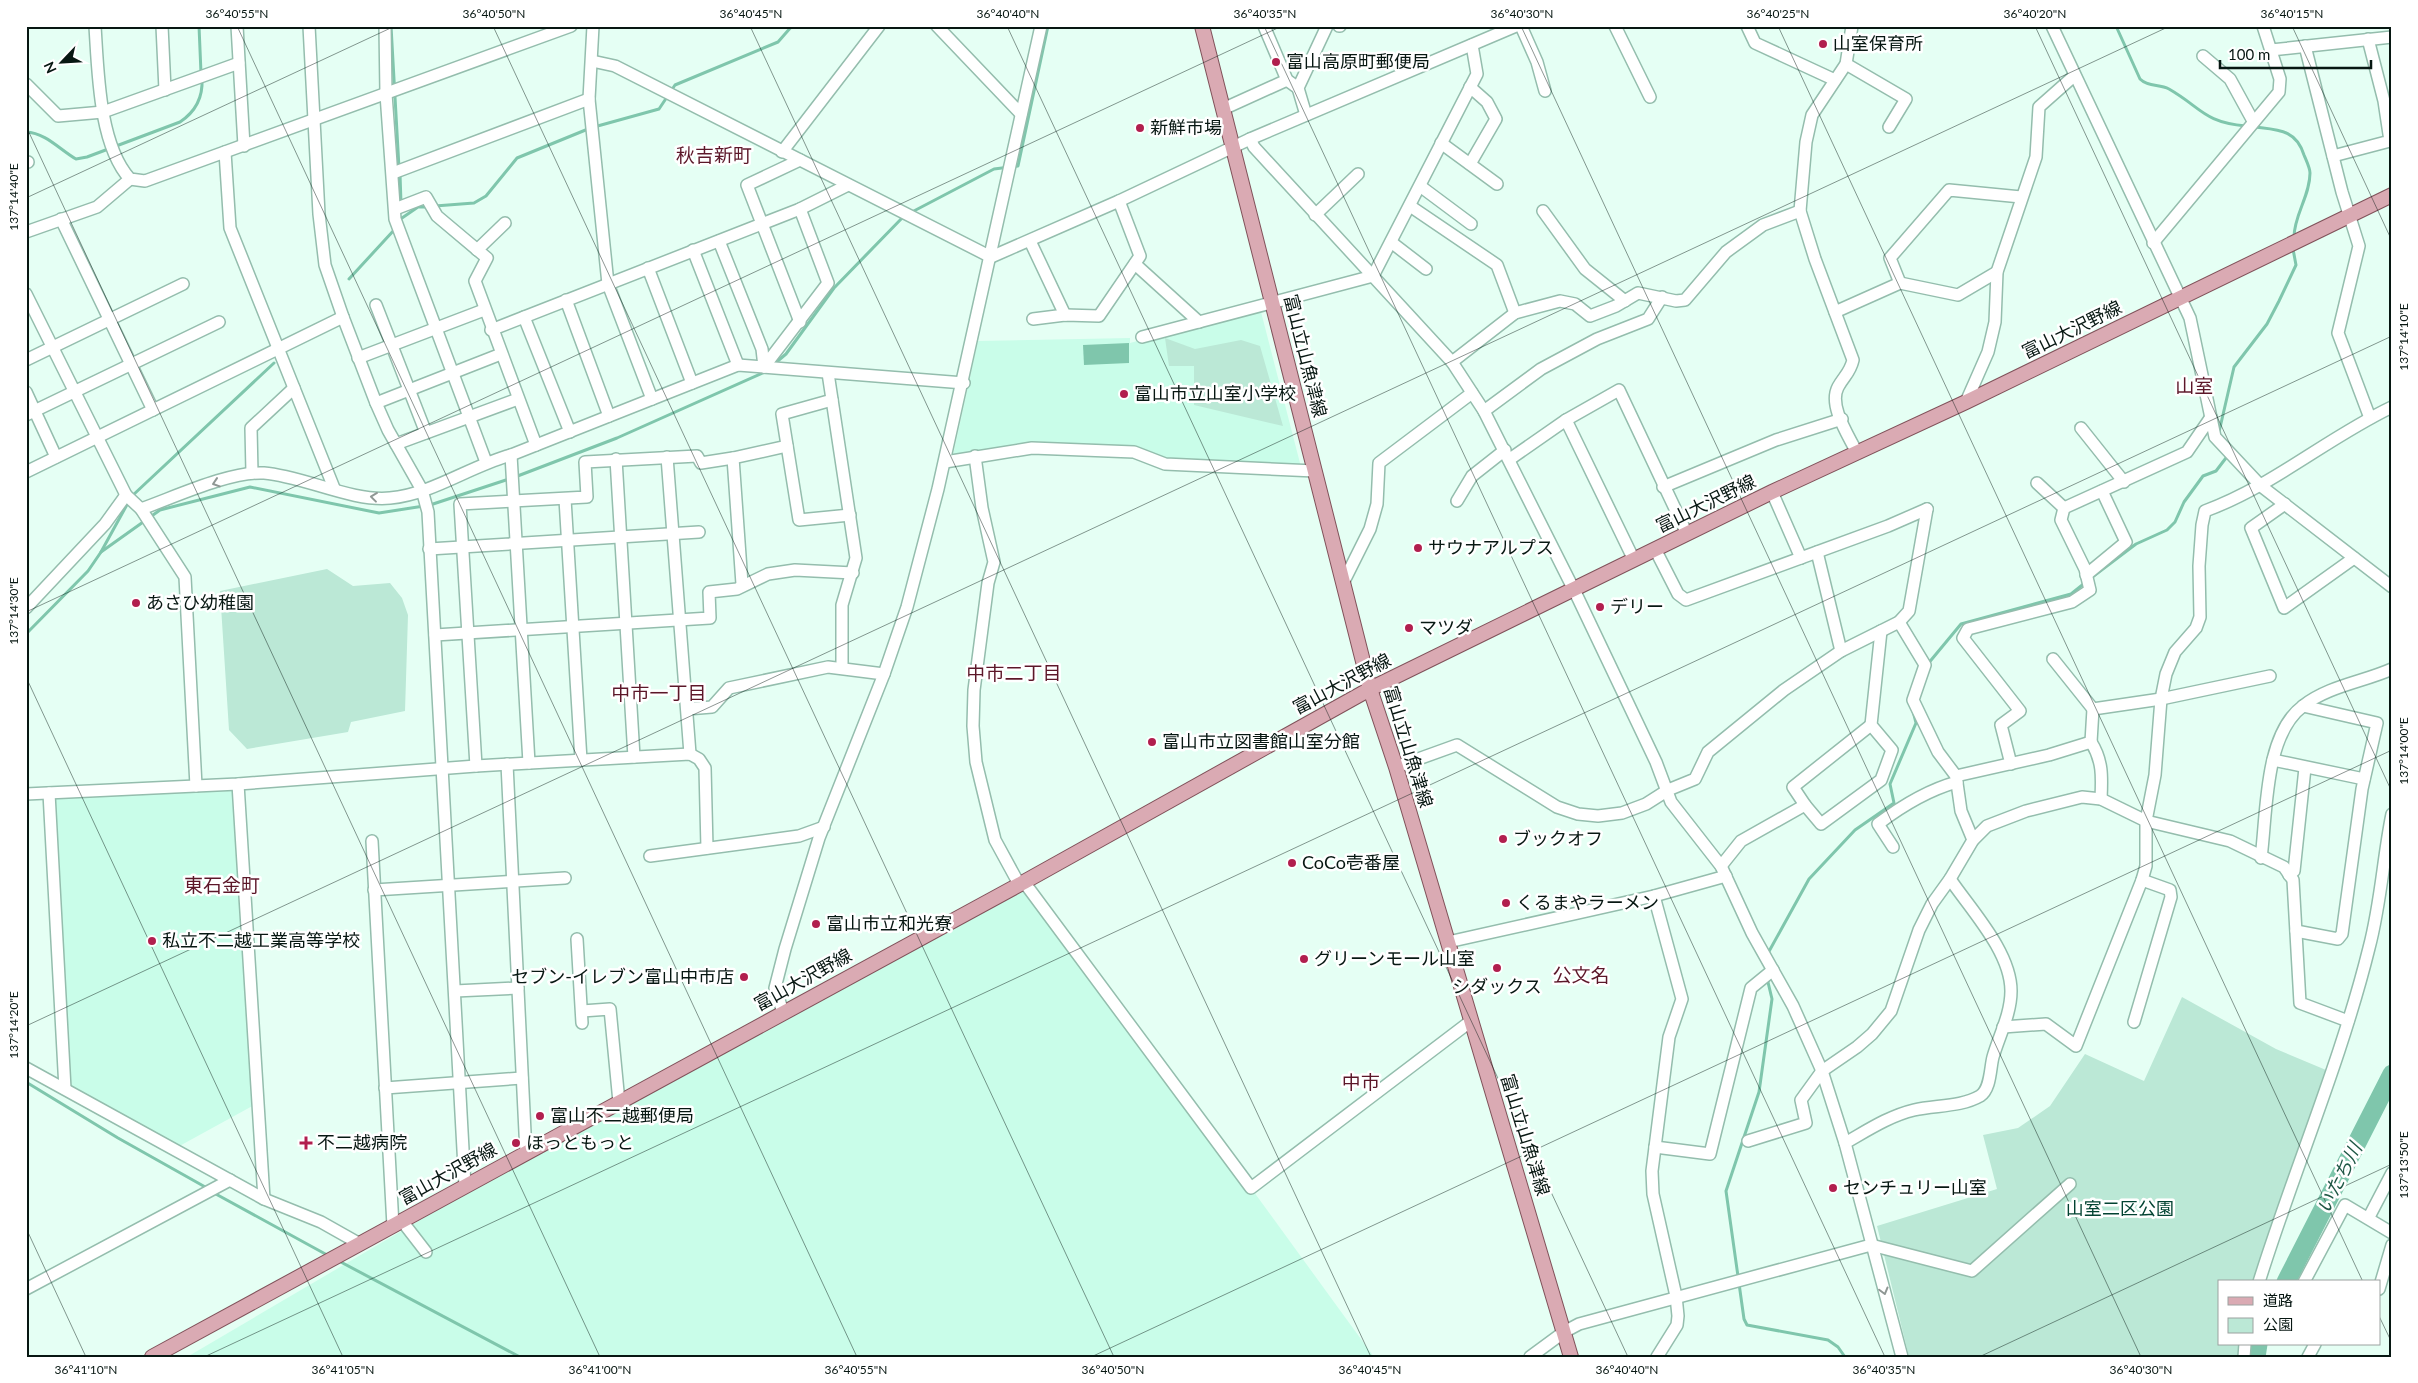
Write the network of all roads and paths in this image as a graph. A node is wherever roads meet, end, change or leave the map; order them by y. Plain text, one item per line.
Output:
1 (95, 26) edge
2 (162, 26) edge
3 (237, 26) edge
4 (309, 26) edge
5 (385, 26) edge
6 (571, 26) edge
7 (593, 26) edge
8 (879, 26) edge
9 (936, 26) edge
10 (1041, 26) edge
11 (1202, 26) edge
12 (1264, 26) edge
13 (1327, 26) edge
14 (1516, 26) edge
15 (1521, 26) edge
16 (1615, 26) edge
17 (1747, 26) edge
18 (1852, 26) edge
19 (2052, 26) edge
20 (2263, 26) edge
21 (2392, 36) edge
22 (2368, 39) junction
23 (1472, 45) junction
24 (2305, 46) junction
25 (2271, 50) junction
26 (2203, 56) dead end
27 (592, 61) junction
28 (239, 63) junction
29 (1846, 64) junction
30 (2074, 76) junction
31 (1288, 80) junction
32 (1835, 80) junction
33 (26, 84) edge
34 (1298, 88) junction
35 (1470, 88) junction
36 (165, 90) junction
37 (1545, 91) dead end
38 (386, 94) junction
39 (30, 95) edge
40 (1650, 96) dead end
41 (588, 99) junction
42 (2388, 100) edge
43 (1223, 109) junction
44 (102, 112) junction
45 (1021, 114) junction
46 (1306, 115) junction
47 (314, 120) junction
48 (2253, 121) junction
49 (1889, 127) dead end
50 (1250, 139) junction
51 (1442, 143) junction
52 (244, 146) junction
53 (1233, 147) junction
54 (225, 152) junction
55 (782, 152) junction
56 (2333, 156) junction
57 (800, 160) junction
58 (1470, 164) junction
59 (393, 173) junction
60 (1358, 174) dead end
61 (130, 179) junction
62 (1497, 184) dead end
63 (848, 186) junction
64 (1420, 186) junction
65 (2392, 195) edge
66 (2021, 197) junction
67 (1119, 201) junction
68 (1410, 206) junction
69 (394, 209) junction
70 (800, 209) junction
71 (1543, 211) dead end
72 (1800, 211) junction
73 (1315, 215) junction
74 (2349, 216) junction
75 (61, 219) junction
76 (505, 223) dead end
77 (762, 224) junction
78 (1471, 224) dead end
79 (26, 232) edge
80 (719, 240) junction
81 (1030, 241) junction
82 (1391, 242) junction
83 (2153, 243) junction
84 (477, 250) junction
85 (693, 250) junction
86 (990, 257) junction
87 (1135, 264) junction
88 (648, 268) junction
89 (1426, 269) dead end
90 (1997, 272) junction
91 (1373, 276) junction
92 (1900, 282) junction
93 (183, 284) dead end
94 (608, 284) junction
95 (26, 294) edge
96 (1662, 297) junction
97 (2182, 298) junction
98 (566, 300) junction
99 (1625, 301) junction
100 (1272, 302) junction
101 (376, 305) dead end
102 (484, 310) junction
103 (1835, 312) junction
104 (1515, 313) junction
105 (1064, 315) junction
106 (342, 317) junction
107 (524, 317) junction
108 (1033, 319) dead end
109 (109, 320) junction
110 (219, 322) dead end
111 (800, 322) junction
112 (1199, 322) junction
113 (436, 329) junction
114 (491, 330) junction
115 (1142, 337) dead end
116 (392, 345) junction
117 (52, 347) junction
118 (278, 348) junction
119 (501, 354) junction
120 (358, 358) junction
121 (26, 360) edge
122 (1452, 362) junction
123 (131, 365) junction
124 (738, 365) junction
125 (764, 367) junction
126 (452, 373) junction
127 (828, 373) junction
128 (692, 383) junction
129 (964, 383) junction
130 (294, 388) junction
131 (409, 390) junction
132 (26, 392) edge
133 (74, 392) junction
134 (1472, 393) junction
135 (518, 399) junction
136 (652, 399) junction
137 (832, 400) junction
138 (1966, 402) junction
139 (376, 403) junction
140 (2392, 407) edge
141 (152, 410) junction
142 (1484, 411) junction
143 (31, 413) edge
144 (609, 416) junction
145 (469, 417) junction
146 (2210, 417) junction
147 (2370, 418) junction
148 (1842, 419) junction
149 (1566, 420) junction
150 (2081, 428) dead end
151 (570, 432) junction
152 (426, 433) junction
153 (96, 437) junction
154 (396, 444) junction
155 (536, 445) junction
156 (788, 446) junction
157 (1858, 453) junction
158 (511, 455) junction
159 (1507, 455) junction
160 (975, 456) junction
161 (56, 457) junction
162 (667, 457) junction
163 (733, 458) junction
164 (616, 459) junction
165 (486, 462) junction
166 (945, 462) junction
167 (1315, 471) junction
168 (26, 472) edge
169 (252, 473) junction
170 (2124, 482) junction
171 (2037, 483) dead end
172 (2261, 486) junction
173 (1663, 487) junction
174 (334, 488) junction
175 (422, 490) junction
176 (2102, 491) junction
177 (1772, 492) junction
178 (126, 495) junction
179 (565, 499) junction
180 (513, 501) junction
181 (1457, 501) dead end
182 (2285, 504) junction
183 (2064, 508) junction
184 (141, 509) junction
185 (850, 516) junction
186 (699, 532) dead end
187 (674, 534) junction
188 (1687, 534) junction
189 (620, 536) junction
190 (568, 539) junction
191 (516, 543) junction
192 (463, 547) junction
193 (1655, 549) junction
194 (429, 550) junction
195 (1817, 552) junction
196 (1801, 558) junction
197 (2354, 558) junction
198 (1634, 560) junction
199 (853, 573) junction
200 (2086, 575) junction
201 (1343, 583) junction
202 (742, 584) junction
203 (2392, 587) edge
204 (1573, 589) junction
205 (26, 608) edge
206 (678, 620) junction
207 (1899, 622) junction
208 (626, 623) junction
209 (574, 626) junction
210 (520, 631) junction
211 (1881, 631) junction
212 (468, 633) junction
213 (435, 635) junction
214 (1841, 651) junction
215 (2053, 659) dead end
216 (842, 667) junction
217 (2392, 669) edge
218 (884, 674) junction
219 (2270, 676) dead end
220 (1370, 689) junction
221 (2160, 699) junction
222 (2303, 706) junction
223 (686, 709) junction
224 (2093, 709) junction
225 (1871, 725) junction
226 (2091, 742) junction
227 (690, 754) junction
228 (634, 757) junction
229 (581, 760) junction
230 (2273, 760) junction
231 (529, 763) junction
232 (507, 764) junction
233 (2011, 764) junction
234 (476, 766) junction
235 (1396, 767) junction
236 (443, 768) junction
237 (2305, 768) junction
238 (1957, 779) junction
239 (2364, 779) junction
240 (238, 784) junction
241 (196, 786) junction
242 (1668, 790) junction
243 (49, 793) junction
244 (26, 794) edge
245 (2101, 800) junction
246 (1805, 805) junction
247 (2392, 816) edge
248 (2146, 820) junction
249 (824, 827) junction
250 (1974, 840) junction
251 (372, 841) dead end
252 (1893, 847) dead end
253 (708, 848) junction
254 (650, 856) dead end
255 (2261, 858) junction
256 (1724, 871) junction
257 (2289, 875) junction
258 (565, 878) dead end
259 (1950, 880) junction
260 (2142, 880) junction
261 (513, 881) junction
262 (1021, 883) junction
263 (450, 885) junction
264 (374, 890) junction
265 (1654, 896) junction
266 (2296, 931) junction
267 (576, 939) dead end
268 (1448, 942) junction
269 (1773, 970) junction
270 (518, 988) junction
271 (455, 991) junction
272 (582, 1011) junction
273 (783, 1012) junction
274 (1471, 1021) junction
275 (2348, 1021) junction
276 (2134, 1022) dead end
277 (582, 1023) dead end
278 (2003, 1027) junction
279 (26, 1068) edge
280 (1822, 1071) junction
281 (522, 1078) junction
282 (460, 1082) junction
283 (385, 1088) junction
284 (65, 1089) junction
285 (619, 1102) junction
286 (1748, 1141) dead end
287 (1846, 1142) junction
288 (1655, 1147) junction
289 (526, 1153) junction
290 (2392, 1173) edge
291 (230, 1180) junction
292 (2070, 1184) dead end
293 (465, 1186) junction
294 (264, 1199) junction
295 (2369, 1218) junction
296 (397, 1223) junction
297 (2392, 1233) edge
298 (360, 1244) junction
299 (1871, 1244) junction
300 (2392, 1245) edge
301 (426, 1252) dead end
302 (2260, 1280) edge
303 (2305, 1280) edge
304 (2380, 1286) edge
305 (26, 1289) edge
306 (1676, 1296) junction
307 (1564, 1332) junction
308 (152, 1357) edge
309 (1530, 1357) edge
310 (1571, 1357) edge
311 (1657, 1357) edge
312 (1902, 1357) edge

1 - 44 street
2 - 36 street
3 - 28 street
4 - 47 street
5 - 38 street
6 - 38 street
7 - 27 street
8 - 55 street
9 - 45 street
10 - 45 street
11 - 43 main road, 富山立山魚津線
12 - 31 street
13 - 34 street
14 - 23 street
15 - 37 street
16 - 40 street
17 - 32 street
18 - 29 street
19 - 30 street
20 - 25 street
21 - 22 street
22 - 24 street
22 - 42 street
23 - 35 street
23 - 46 street
24 - 25 street
24 - 56 street
25 - 48 street
26 - 48 street
27 - 41 street
27 - 55 street
28 - 36 street
28 - 52 street
29 - 32 street
29 - 49 street
30 - 66 street
30 - 83 street
31 - 34 street
31 - 43 street
32 - 72 street
33 - 39 street
34 - 46 street
35 - 51 street
35 - 58 street
36 - 44 street
38 - 47 street
38 - 59 street
39 - 44 street
41 - 59 street
41 - 94 street
42 - 56 street
43 - 53 main road, 富山立山魚津線
44 - 61 street
45 - 86 street
46 - 50 street
47 - 52 street
47 - 106 street
48 - 83 street
50 - 53 street
50 - 73 street
51 - 58 street
51 - 64 street
52 - 54 street
53 - 67 street
53 - 100 main road, 富山立山魚津線
54 - 61 street
54 - 118 street
55 - 57 street
56 - 74 street
57 - 63 street
57 - 77 street
58 - 62 street
59 - 69 street
60 - 73 street
61 - 75 street
63 - 70 street
63 - 86 street
64 - 68 street
64 - 78 street
65 - 74 main road, 富山大沢野線
66 - 90 street
66 - 92 street
67 - 81 street
67 - 87 street
68 - 82 street
68 - 104 street
69 - 84 street
69 - 113 street
70 - 77 street
70 - 111 street
71 - 99 street
72 - 96 street
72 - 103 street
73 - 91 street
74 - 97 main road, 富山大沢野線
74 - 147 street
75 - 79 street
75 - 109 street
76 - 84 street
77 - 80 street
77 - 111 street
80 - 85 street
80 - 125 street
81 - 86 street
81 - 105 street
82 - 89 street
82 - 91 street
83 - 97 street
84 - 102 street
85 - 88 street
85 - 124 street
86 - 129 street
87 - 105 street
87 - 112 street
88 - 94 street
88 - 128 street
90 - 92 street
90 - 138 street
91 - 100 street
91 - 122 street
92 - 103 street
93 - 109 street
94 - 98 street
94 - 136 street
95 - 117 street
96 - 99 street
96 - 142 street
97 - 138 main road, 富山大沢野線
97 - 146 street
98 - 107 street
98 - 144 street
99 - 104 street
100 - 112 street
100 - 167 main road, 富山立山魚津線
101 - 116 street
102 - 113 street
102 - 114 street
103 - 148 street
104 - 122 street
105 - 108 street
106 - 118 street
106 - 120 street
107 - 114 street
107 - 151 street
109 - 117 street
109 - 123 street
110 - 123 street
111 - 125 street
112 - 115 street
113 - 116 street
113 - 126 street
114 - 119 street
116 - 120 street
116 - 131 street
117 - 121 street
117 - 133 street
118 - 130 street
118 - 141 street
119 - 126 street
119 - 135 street
120 - 139 street
122 - 134 street
123 - 133 street
123 - 141 street
124 - 125 street
124 - 128 street
125 - 127 street
126 - 131 street
126 - 145 street
127 - 129 street
127 - 137 street
128 - 136 street
129 - 166 street
130 - 169 street
130 - 174 street
131 - 139 street
131 - 152 street
132 - 143 street
133 - 143 street
133 - 153 street
134 - 142 street
134 - 201 street
135 - 145 street
135 - 155 street
136 - 144 street
137 - 156 street
137 - 185 street
138 - 157 main road, 富山大沢野線
139 - 154 street
140 - 147 street
141 - 153 street
142 - 159 street
143 - 161 street
144 - 151 street
145 - 152 street
145 - 165 street
146 - 170 street
146 - 172 street
147 - 172 street
148 - 157 street
148 - 173 street
149 - 159 street
149 - 173 street
149 - 198 street
150 - 170 street
151 - 155 street
152 - 154 street
153 - 161 street
153 - 178 street
154 - 175 street
155 - 158 street
156 - 163 street
156 - 185 street
157 - 177 main road, 富山大沢野線
158 - 165 street
158 - 180 street
159 - 181 street
159 - 204 street
160 - 166 street
160 - 167 street
160 - 262 street
161 - 168 street
162 - 163 street
162 - 164 street
162 - 187 street
163 - 202 street
164 - 179 street
164 - 189 street
165 - 175 street
166 - 218 street
167 - 201 main road, 富山立山魚津線
169 - 174 street
169 -> 184 street
170 - 176 street
171 - 183 street
172 - 182 street
172 - 221 street
173 - 188 street
175 -> 174 street
175 - 194 street
176 - 183 street
176 - 200 street
177 - 188 main road, 富山大沢野線
177 - 196 street
178 - 184 street
178 - 205 street
179 - 180 street
179 - 190 street
180 - 191 street
180 - 192 street
182 - 197 street
182 - 197 street
183 - 200 street
184 - 241 street
185 - 199 street
186 - 187 street
187 - 189 street
187 - 206 street
188 - 193 main road, 富山大沢野線
189 - 190 street
189 - 208 street
190 - 191 street
190 - 209 street
191 - 192 street
191 - 210 street
192 - 194 street
192 - 212 street
193 - 196 street
193 - 198 main road, 富山大沢野線
194 - 213 street
195 - 196 street
195 - 207 street
195 - 214 street
197 - 203 street
198 - 204 main road, 富山大沢野線
199 - 202 street
199 - 216 street
200 - 233 street
201 - 220 main road, 富山立山魚津線
202 - 206 street
204 - 220 main road, 富山大沢野線
204 - 242 street
206 - 208 street
206 - 223 street
207 - 211 street
207 - 238 street
208 - 209 street
208 - 228 street
209 - 210 street
209 - 229 street
210 - 212 street
210 - 231 street
211 - 214 street
211 - 225 street
212 - 213 street
212 - 234 street
213 - 236 street
214 - 242 street
215 - 224 street
216 - 218 street
216 - 223 street
217 - 222 street
218 - 249 street
219 - 221 street
220 - 235 main road, 富山立山魚津線
220 - 262 main road, 富山大沢野線
221 - 224 street
221 - 248 street
222 - 230 street
222 - 239 street
223 - 227 street
224 - 226 street
225 - 246 street
225 - 246 street
226 - 233 street
226 - 245 street
227 - 228 street
227 - 253 street
228 - 229 street
229 - 231 street
230 - 237 street
230 - 255 street
231 - 232 street
232 - 234 street
232 - 261 street
233 - 238 street
234 - 236 street
235 - 242 street
235 - 268 main road, 富山立山魚津線
236 - 240 street
236 - 263 street
237 - 239 street
237 - 257 street
238 - 250 street
238 - 252 street
239 - 266 street
240 - 241 street
240 - 294 street
241 - 243 street
242 - 256 street
243 - 244 street
243 - 284 street
245 - 248 street
245 - 250 street
246 - 256 street
247 - 275 street
248 - 255 street
248 - 260 street
249 - 253 street
249 - 273 street
250 - 259 street
251 - 264 street
253 - 254 street
255 - 257 street
256 - 265 street
256 - 269 street
257 - 266 street
258 - 261 street
259 - 278 street
259 - 280 street
260 - 276 street
260 - 278 street
261 - 263 street
261 - 270 street
262 - 273 main road, 富山大沢野線
262 - 274 street
263 - 264 street
263 - 271 street
264 - 283 street
265 - 268 street
265 - 288 street
266 - 275 street
267 - 272 street
268 - 274 main road, 富山立山魚津線
269 - 280 street
269 - 288 street
270 - 271 street
270 - 281 street
271 - 282 street
272 - 277 street
272 - 285 street
273 - 285 main road, 富山大沢野線
274 - 307 main road, 富山立山魚津線
275 - 302 street
278 - 287 street
279 - 284 street
280 - 286 street
280 - 287 street
281 - 282 street
281 - 289 street
282 - 283 street
282 - 293 street
283 - 296 street
284 - 291 street
285 - 289 main road, 富山大沢野線
287 - 299 street
288 - 306 street
289 - 293 main road, 富山大沢野線
290 - 295 street
291 - 294 street
291 - 305 street
292 - 299 street
293 - 296 main road, 富山大沢野線
294 - 298 street
295 - 297 street
295 - 303 street
296 - 298 main road, 富山大沢野線
296 - 301 street
298 - 308 main road, 富山大沢野線
299 - 306 street
299 -> 312 street
300 - 304 street
306 - 307 street
306 - 311 street
307 - 309 street
307 - 310 main road, 富山立山魚津線

